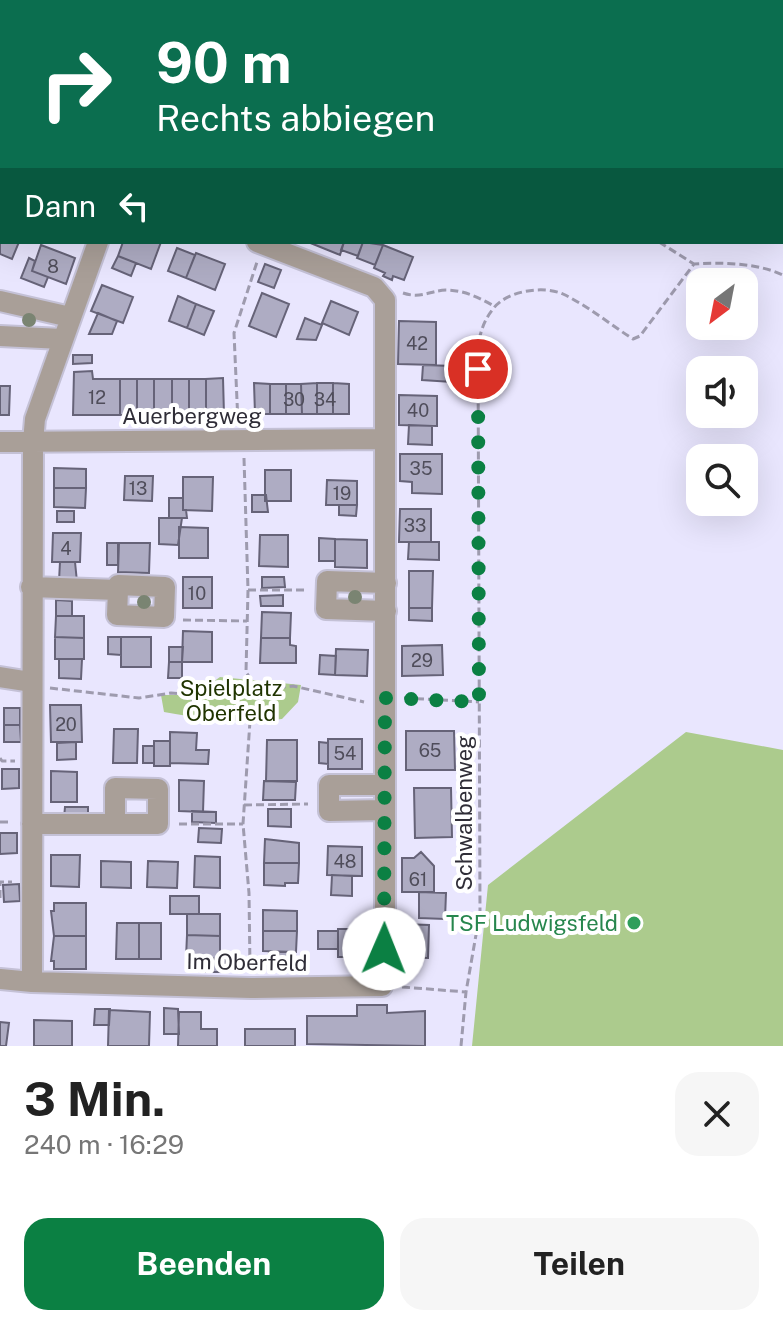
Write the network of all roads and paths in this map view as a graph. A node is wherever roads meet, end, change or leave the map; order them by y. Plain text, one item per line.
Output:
1 (97, 244) edge
2 (260, 244) edge
3 (263, 244) edge
4 (662, 244) edge
5 (694, 264) junction
6 (783, 275) edge
7 (381, 293) junction
8 (0, 301) edge
9 (494, 306) junction
10 (70, 317) junction
11 (0, 336) edge
12 (62, 339) junction
13 (241, 439) junction
14 (383, 439) junction
15 (0, 442) edge
16 (33, 442) junction
17 (386, 583) junction
18 (31, 587) junction
19 (327, 589) junction
20 (118, 590) junction
21 (248, 590) junction
22 (386, 611) junction
23 (164, 617) junction
24 (247, 621) junction
25 (0, 677) edge
26 (31, 682) junction
27 (258, 690) junction
28 (385, 698) junction
29 (479, 702) junction
30 (250, 721) junction
31 (385, 785) junction
32 (329, 802) junction
33 (244, 805) junction
34 (384, 810) junction
35 (32, 824) junction
36 (115, 824) junction
37 (158, 824) junction
38 (243, 824) junction
39 (32, 881) junction
40 (0, 898) edge
41 (0, 979) edge
42 (32, 982) junction
43 (382, 986) junction
44 (251, 988) junction
45 (466, 992) junction
46 (461, 1046) edge

1 - 10 street
2 - 13 path
3 - 7 street
4 - 5 path
5 - 6 path
5 - 9 path
7 - 9 path
7 - 14 street
8 - 10 street
9 - 29 path, Schwalbenweg
10 - 12 street
11 - 12 street
12 - 16 street
13 - 14 street, Auerbergweg
13 - 16 street, Auerbergweg
13 - 21 path
14 - 17 street
15 - 16 street, Auerbergweg
16 - 18 street
17 - 19 street
17 - 22 street
18 - 20 street
18 - 26 street
19 - 21 path
19 - 22 street
20 - 23 street
20 - 23 street
21 - 24 path
22 - 28 street
23 - 24 path
24 - 27 path
25 - 26 street
26 - 30 path
26 - 35 street
27 - 28 path
27 - 30 path
28 - 29 path
28 - 31 street
29 - 45 path, Schwalbenweg
30 - 33 path
31 - 32 street
31 - 34 street
32 - 33 path
32 - 34 street
33 - 38 path
34 - 43 street
35 - 36 street
35 - 39 street
36 - 37 street
36 - 37 street
37 - 38 path
38 - 44 path
39 - 40 path
39 - 42 street
41 - 42 street, Im Oberfeld
42 - 44 street, Im Oberfeld
43 - 44 street, Im Oberfeld
43 - 45 path
45 - 46 path, Schwalbenweg

